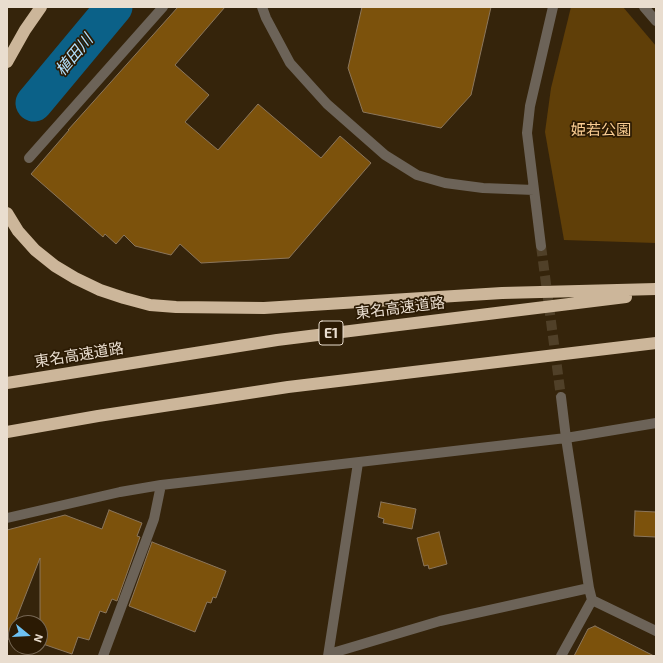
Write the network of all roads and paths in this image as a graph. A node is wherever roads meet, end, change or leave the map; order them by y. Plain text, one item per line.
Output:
1 (41, 7) edge
2 (163, 7) edge
3 (262, 7) edge
4 (553, 7) edge
5 (644, 7) edge
6 (656, 21) edge
7 (7, 62) edge
8 (29, 158) dead end
9 (534, 190) junction
10 (7, 214) edge
11 (541, 246) tunnel mouth
12 (656, 289) edge
13 (656, 293) edge
14 (656, 342) edge
15 (7, 383) edge
16 (561, 397) tunnel mouth
17 (98, 416) junction
18 (656, 423) edge
19 (7, 432) edge
20 (7, 438) edge
21 (566, 438) junction
22 (358, 463) junction
23 (161, 486) junction
24 (7, 518) edge
25 (590, 588) junction
26 (592, 600) junction
27 (656, 631) edge
28 (329, 655) edge
29 (103, 656) edge
30 (561, 656) edge

1 - 7 highway
2 - 8 street
3 - 9 street
4 - 9 street
5 - 6 street
9 - 11 street
10 - 12 highway
13 - 15 highway, 東名高速道路 / E1
14 - 17 highway
16 - 21 street
17 - 19 highway
17 - 20 highway
18 - 21 street
21 - 22 street
21 - 25 street
22 - 23 street
22 - 28 street
23 - 24 street
23 - 29 street
25 - 26 street
25 - 28 street
26 - 27 street
26 - 30 street

